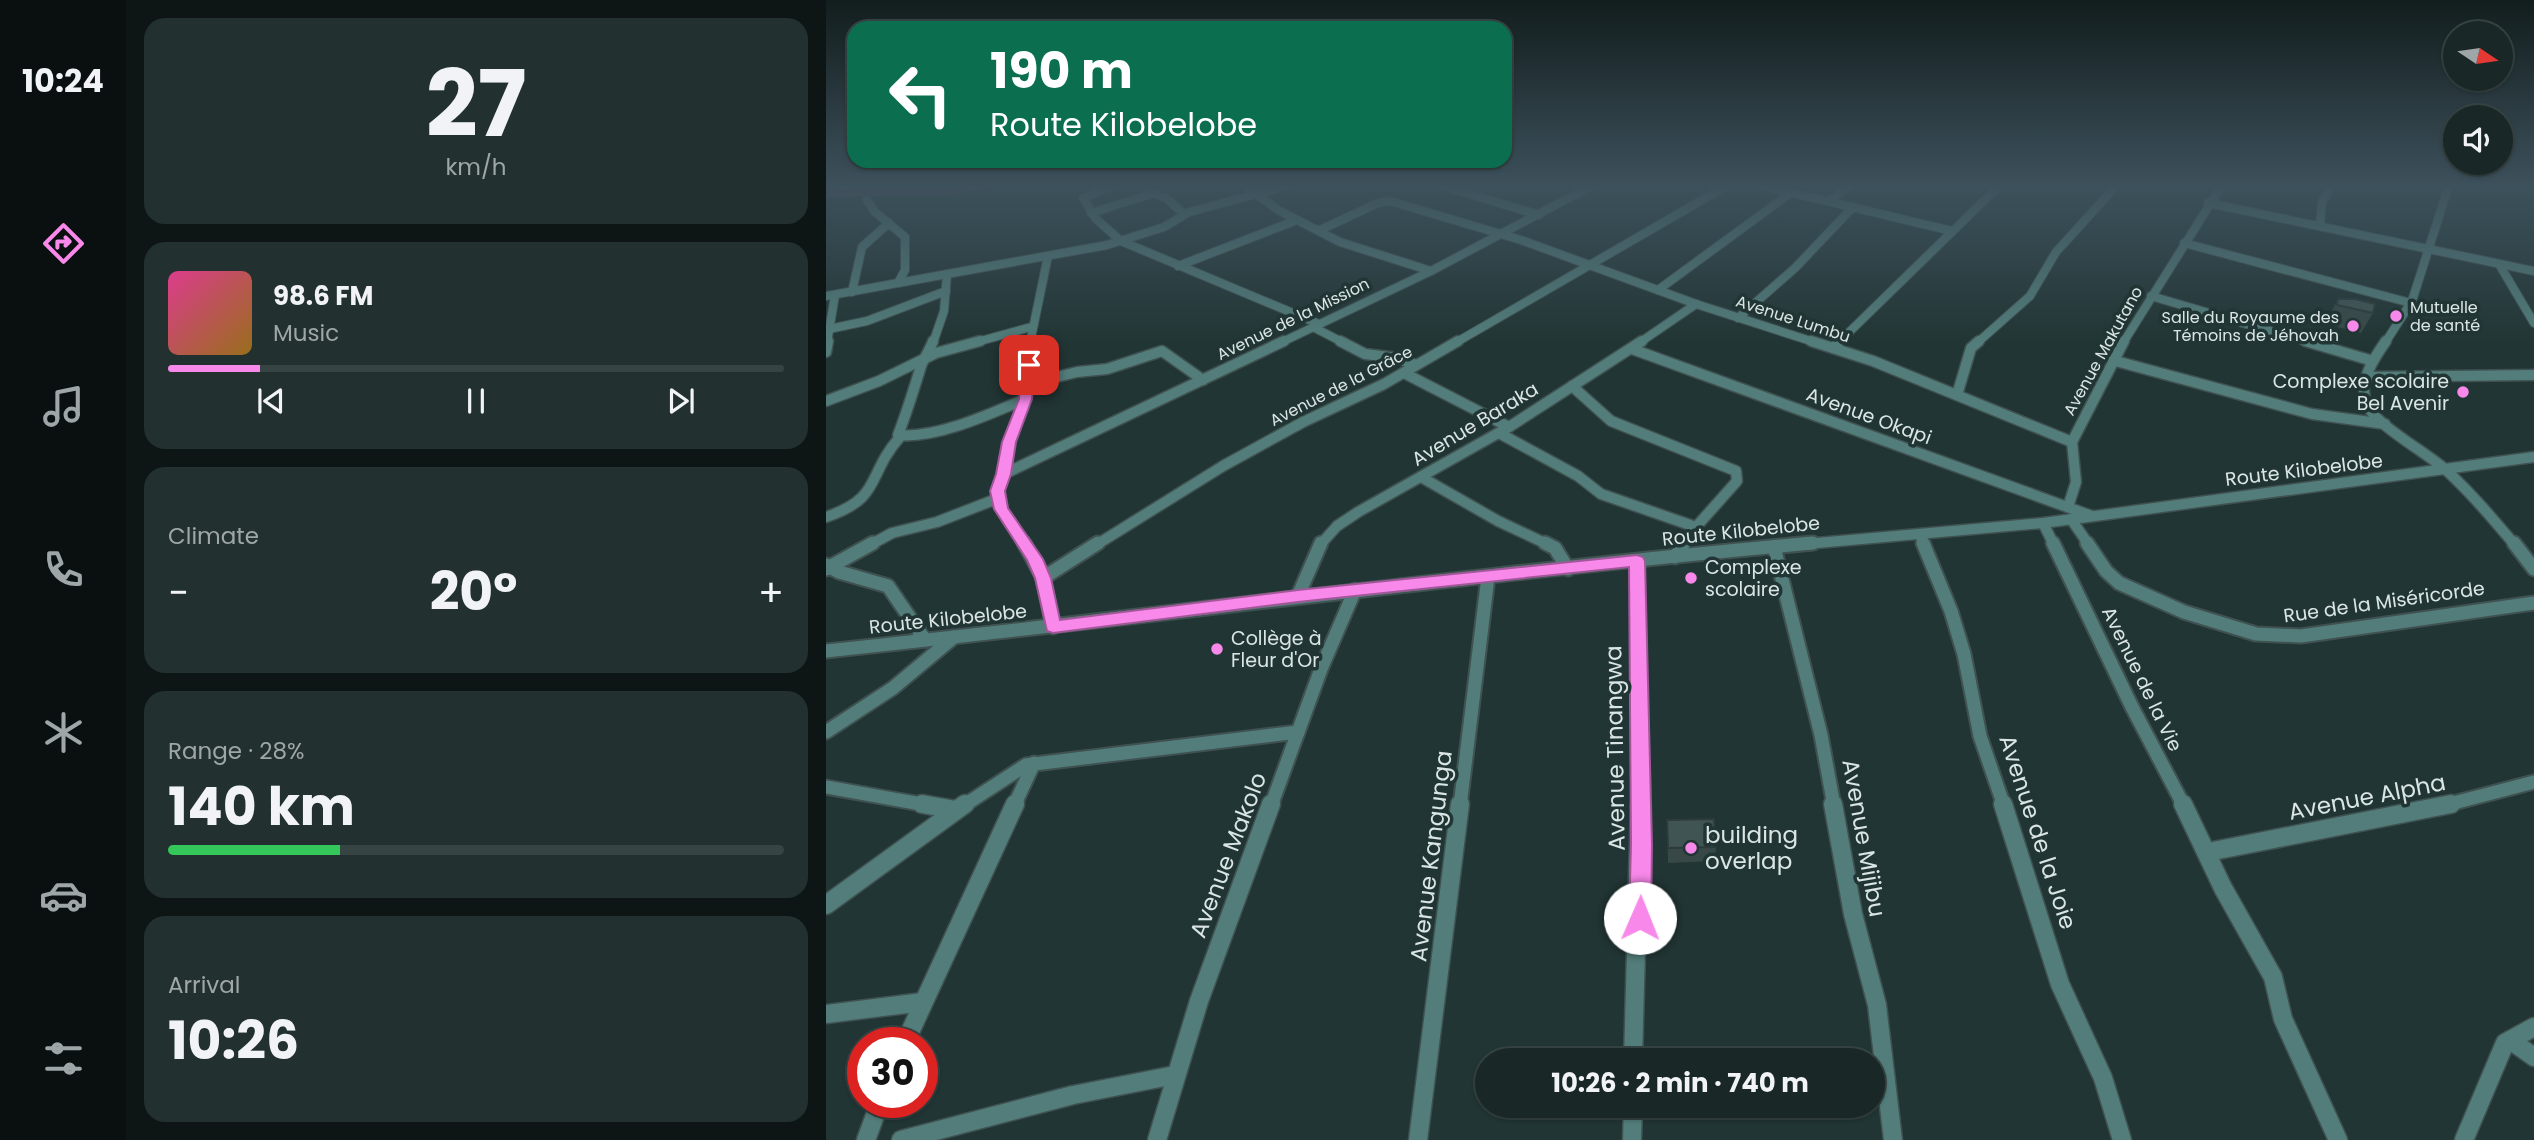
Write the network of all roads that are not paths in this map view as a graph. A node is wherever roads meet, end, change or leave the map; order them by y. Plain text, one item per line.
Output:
1 (874, 238) edge
2 (905, 238) edge
3 (1118, 238) edge
4 (1130, 238) edge
5 (1250, 238) edge
6 (1334, 238) edge
7 (1497, 238) edge
8 (1512, 238) edge
9 (1636, 238) edge
10 (1729, 238) edge
11 (1823, 238) edge
12 (1944, 238) edge
13 (2069, 238) edge
14 (2187, 238) edge
15 (2377, 238) edge
16 (2432, 238) edge
17 (1121, 241) junction
18 (2184, 243) junction
19 (2427, 249) junction
20 (1048, 256) junction
21 (2499, 264) junction
22 (1589, 265) junction
23 (1178, 266) junction
24 (1431, 271) junction
25 (2534, 271) edge
26 (947, 274) junction
27 (898, 283) junction
28 (1658, 290) junction
29 (946, 291) junction
30 (852, 292) junction
31 (831, 296) edge
32 (2151, 296) junction
33 (2411, 303) junction
34 (1696, 304) junction
35 (1738, 318) junction
36 (2534, 323) edge
37 (1316, 326) junction
38 (1031, 327) junction
39 (829, 329) junction
40 (1833, 348) junction
41 (1632, 349) junction
42 (826, 352) edge
43 (928, 356) junction
44 (2112, 360) junction
45 (2373, 361) junction
46 (1416, 365) junction
47 (1405, 373) junction
48 (2534, 375) edge
49 (2367, 377) junction
50 (1203, 380) junction
51 (1028, 384) junction
52 (1572, 386) junction
53 (1958, 395) junction
54 (1025, 399) junction
55 (826, 401) edge
56 (2386, 424) junction
57 (1504, 430) junction
58 (900, 437) junction
59 (2072, 442) junction
60 (2534, 457) edge
61 (2447, 471) junction
62 (1004, 474) junction
63 (1421, 477) junction
64 (999, 498) junction
65 (2070, 513) junction
66 (827, 519) edge
67 (2043, 523) junction
68 (1696, 527) junction
69 (1920, 535) junction
70 (1774, 547) junction
71 (1675, 557) junction
72 (1637, 561) junction
73 (827, 567) edge
74 (1567, 569) junction
75 (2534, 569) edge
76 (1488, 577) junction
77 (1043, 578) junction
78 (1355, 590) junction
79 (1298, 596) junction
80 (2534, 603) edge
81 (1053, 627) junction
82 (954, 637) junction
83 (925, 640) junction
84 (826, 651) edge
85 (826, 732) edge
86 (1298, 732) junction
87 (1034, 763) junction
88 (2534, 782) edge
89 (826, 787) edge
90 (956, 810) junction
91 (2208, 852) junction
92 (826, 905) edge
93 (923, 1002) junction
94 (826, 1014) edge
95 (912, 1027) edge
96 (2534, 1027) edge
97 (2510, 1040) junction
98 (1633, 1048) edge
99 (2534, 1057) edge
100 (1175, 1076) junction
101 (874, 1118) edge
102 (1633, 1118) edge
103 (866, 1140) edge
104 (901, 1140) edge
105 (1157, 1140) edge
106 (1418, 1140) edge
107 (1632, 1140) edge
108 (1893, 1140) edge
109 (2122, 1140) edge
110 (2339, 1140) edge
111 (2463, 1140) edge

1 - 30 street
2 - 27 street
3 - 17 street
4 - 17 street
5 - 23 street
6 - 24 street
7 - 24 street, Avenue de la Mission
8 - 22 street, Avenue Lumbu
9 - 22 street, Avenue de la Grâce
10 - 28 street
11 - 35 street
12 - 40 street
13 - 53 street
14 - 18 street, Avenue Makutano
15 - 19 street
16 - 19 street
17 - 20 street
17 - 23 street
18 - 32 street, Avenue Makutano
18 - 33 street
19 - 21 street
19 - 33 street
20 - 26 street
20 - 38 street
21 - 25 street
21 - 36 street
22 - 28 street, Avenue Lumbu
22 - 46 street, Avenue de la Grâce
23 - 37 street
24 - 37 street, Avenue de la Mission
26 - 27 street
26 - 29 street
27 - 30 street
28 - 34 street, Avenue Lumbu
29 - 39 street
29 - 43 street
30 - 31 street
31 - 39 street
32 - 44 street, Avenue Makutano
32 - 45 street
33 - 45 street
34 - 35 street, Avenue Lumbu
34 - 41 street, Avenue Baraka
35 - 40 street, Avenue Lumbu
37 - 46 street
37 - 50 street, Avenue de la Mission
38 - 43 street
38 - 51 street
39 - 42 street
40 - 53 street, Avenue Lumbu
41 - 52 street, Avenue Baraka
41 - 65 street, Avenue Okapi
43 - 55 street
43 - 58 street
44 - 56 street
44 - 59 street, Avenue Makutano
45 - 49 street
46 - 47 street, Avenue de la Grâce
47 - 57 street
47 - 77 street, Avenue de la Grâce
48 - 49 street
49 - 56 street
50 - 51 street
50 - 62 street, Avenue de la Mission
51 - 54 street
52 - 57 street, Avenue Baraka
52 - 68 street
53 - 59 street, Avenue Lumbu
54 - 58 street
54 - 62 street
56 - 61 street
57 - 63 street, Avenue Baraka
57 - 68 street
58 - 66 street
59 - 65 street, Avenue Makutano
60 - 61 street, Route Kilobelobe
61 - 65 street, Route Kilobelobe
61 - 75 street
62 - 64 street
63 - 74 street
63 - 79 street, Avenue Baraka
64 - 73 street
64 - 77 street
65 - 67 street, Route Kilobelobe
65 - 80 street, Rue de la Miséricorde
67 - 69 street, Route Kilobelobe
67 - 91 street, Avenue de la Vie
68 - 71 street
69 - 70 street, Route Kilobelobe
69 - 109 street, Avenue de la Joie
70 - 71 street, Route Kilobelobe
70 - 108 street, Avenue Mijibu
71 - 72 street, Route Kilobelobe
72 - 74 street, Route Kilobelobe
72 - 98 street, Avenue Tinangwa
73 - 83 street
74 - 76 street, Route Kilobelobe
76 - 78 street, Route Kilobelobe
76 - 106 street, Avenue Kangunga
77 - 81 street
78 - 79 street, Route Kilobelobe
78 - 86 street, Avenue Makolo
79 - 81 street, Route Kilobelobe
81 - 82 street, Route Kilobelobe
82 - 83 street, Route Kilobelobe
82 - 85 street
83 - 84 street, Route Kilobelobe
86 - 87 street
86 - 100 street, Avenue Makolo
87 - 90 street
87 - 93 street
88 - 91 street, Avenue Alpha
89 - 90 street
90 - 92 street
91 - 110 street, Avenue de la Vie
93 - 94 street
93 - 95 street
96 - 97 street
97 - 99 street
97 - 111 street
100 - 104 street
100 - 105 street, Avenue Makolo
101 - 103 street
102 - 107 street

